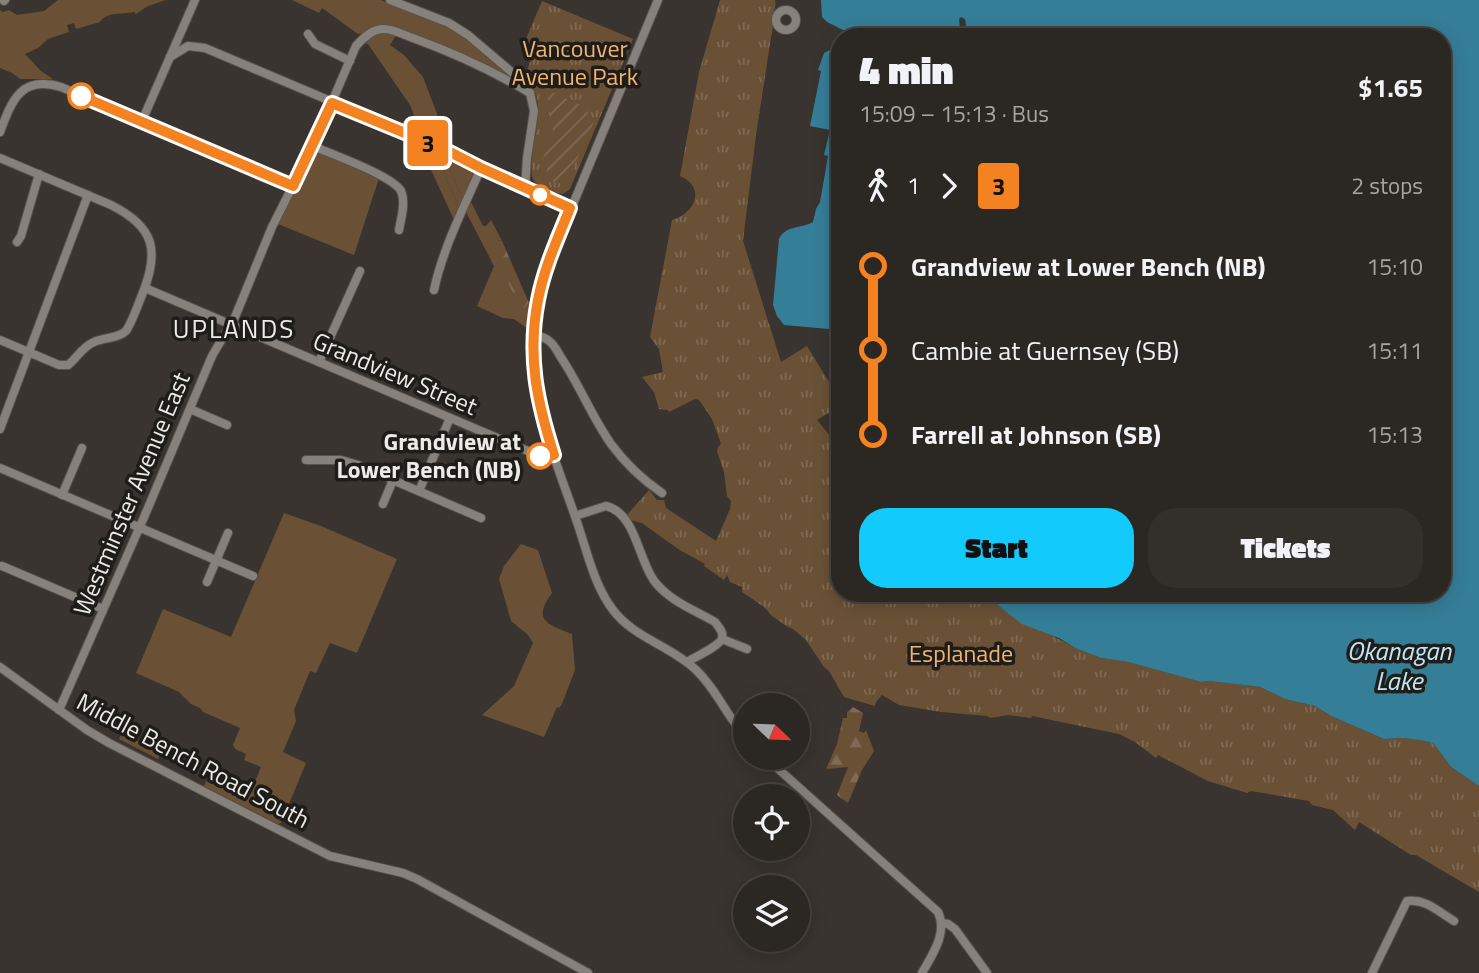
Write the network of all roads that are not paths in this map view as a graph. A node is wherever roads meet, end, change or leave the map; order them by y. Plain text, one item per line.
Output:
1 (195, 0) edge
2 (390, 0) edge
3 (659, 0) edge
4 (780, 0) edge
5 (783, 11) dead end
6 (308, 34) dead end
7 (170, 57) junction
8 (350, 61) junction
9 (530, 93) junction
10 (332, 103) junction
11 (142, 121) junction
12 (0, 132) edge
13 (313, 146) junction
14 (0, 158) edge
15 (481, 168) junction
16 (39, 174) junction
17 (293, 186) junction
18 (525, 188) junction
19 (88, 195) junction
20 (570, 208) junction
21 (399, 230) dead end
22 (17, 242) dead end
23 (360, 271) dead end
24 (145, 288) junction
25 (434, 290) dead end
26 (231, 324) junction
27 (534, 335) junction
28 (0, 340) edge
29 (29, 352) junction
30 (319, 362) junction
31 (190, 409) junction
32 (450, 418) junction
33 (227, 425) dead end
34 (0, 429) edge
35 (82, 448) dead end
36 (554, 455) junction
37 (306, 460) dead end
38 (0, 468) edge
39 (393, 480) junction
40 (419, 491) junction
41 (662, 494) dead end
42 (62, 495) junction
43 (383, 504) dead end
44 (575, 516) junction
45 (481, 518) dead end
46 (139, 527) junction
47 (228, 533) dead end
48 (216, 560) junction
49 (2, 566) dead end
50 (253, 576) dead end
51 (207, 582) dead end
52 (103, 610) junction
53 (722, 639) junction
54 (747, 649) dead end
55 (687, 662) junction
56 (0, 667) edge
57 (59, 710) junction
58 (733, 719) edge
59 (779, 770) edge
60 (1454, 921) dead end
61 (942, 923) junction
62 (588, 973) edge
63 (922, 973) edge
64 (987, 973) edge
65 (1372, 973) edge

1 - 7 street
2 - 9 street
3 - 20 street
4 - 5 street
6 - 8 street
7 - 10 street
7 - 11 street
8 - 9 street, Westminster Avenue East
8 - 10 street, Westminster Avenue East
9 - 18 street
10 - 13 street, Westminster Avenue East
10 - 15 street
11 - 12 street
11 - 17 street
13 - 17 street, Westminster Avenue East
13 - 21 street
14 - 16 street
15 - 18 street
15 - 25 street
16 - 19 street
16 - 22 street
17 - 26 street, Westminster Avenue East
18 - 20 street
19 - 24 street
19 - 29 street
20 - 27 street
23 - 30 street
24 - 26 street, Grandview Street
24 - 29 street
26 - 30 street, Grandview Street
26 - 31 street, Westminster Avenue East
27 - 36 street
27 - 41 street
28 - 29 street
29 - 34 street
30 - 32 street, Grandview Street
31 - 33 street
31 - 46 street, Westminster Avenue East
32 - 36 street, Grandview Street
32 - 40 street
35 - 42 street
36 - 44 street
37 - 39 street
38 - 42 street
39 - 40 street
39 - 43 street
40 - 45 street
42 - 46 street
44 - 53 street
44 - 55 street
46 - 48 street
46 - 52 street, Westminster Avenue East
47 - 48 street
48 - 50 street
48 - 51 street
49 - 52 street
52 - 57 street, Westminster Avenue East
53 - 54 street
53 - 55 street
55 - 58 street
56 - 57 street, Middle Bench Road South
57 - 62 street, Middle Bench Road South
59 - 61 street
60 - 65 street
61 - 63 street
61 - 64 street

